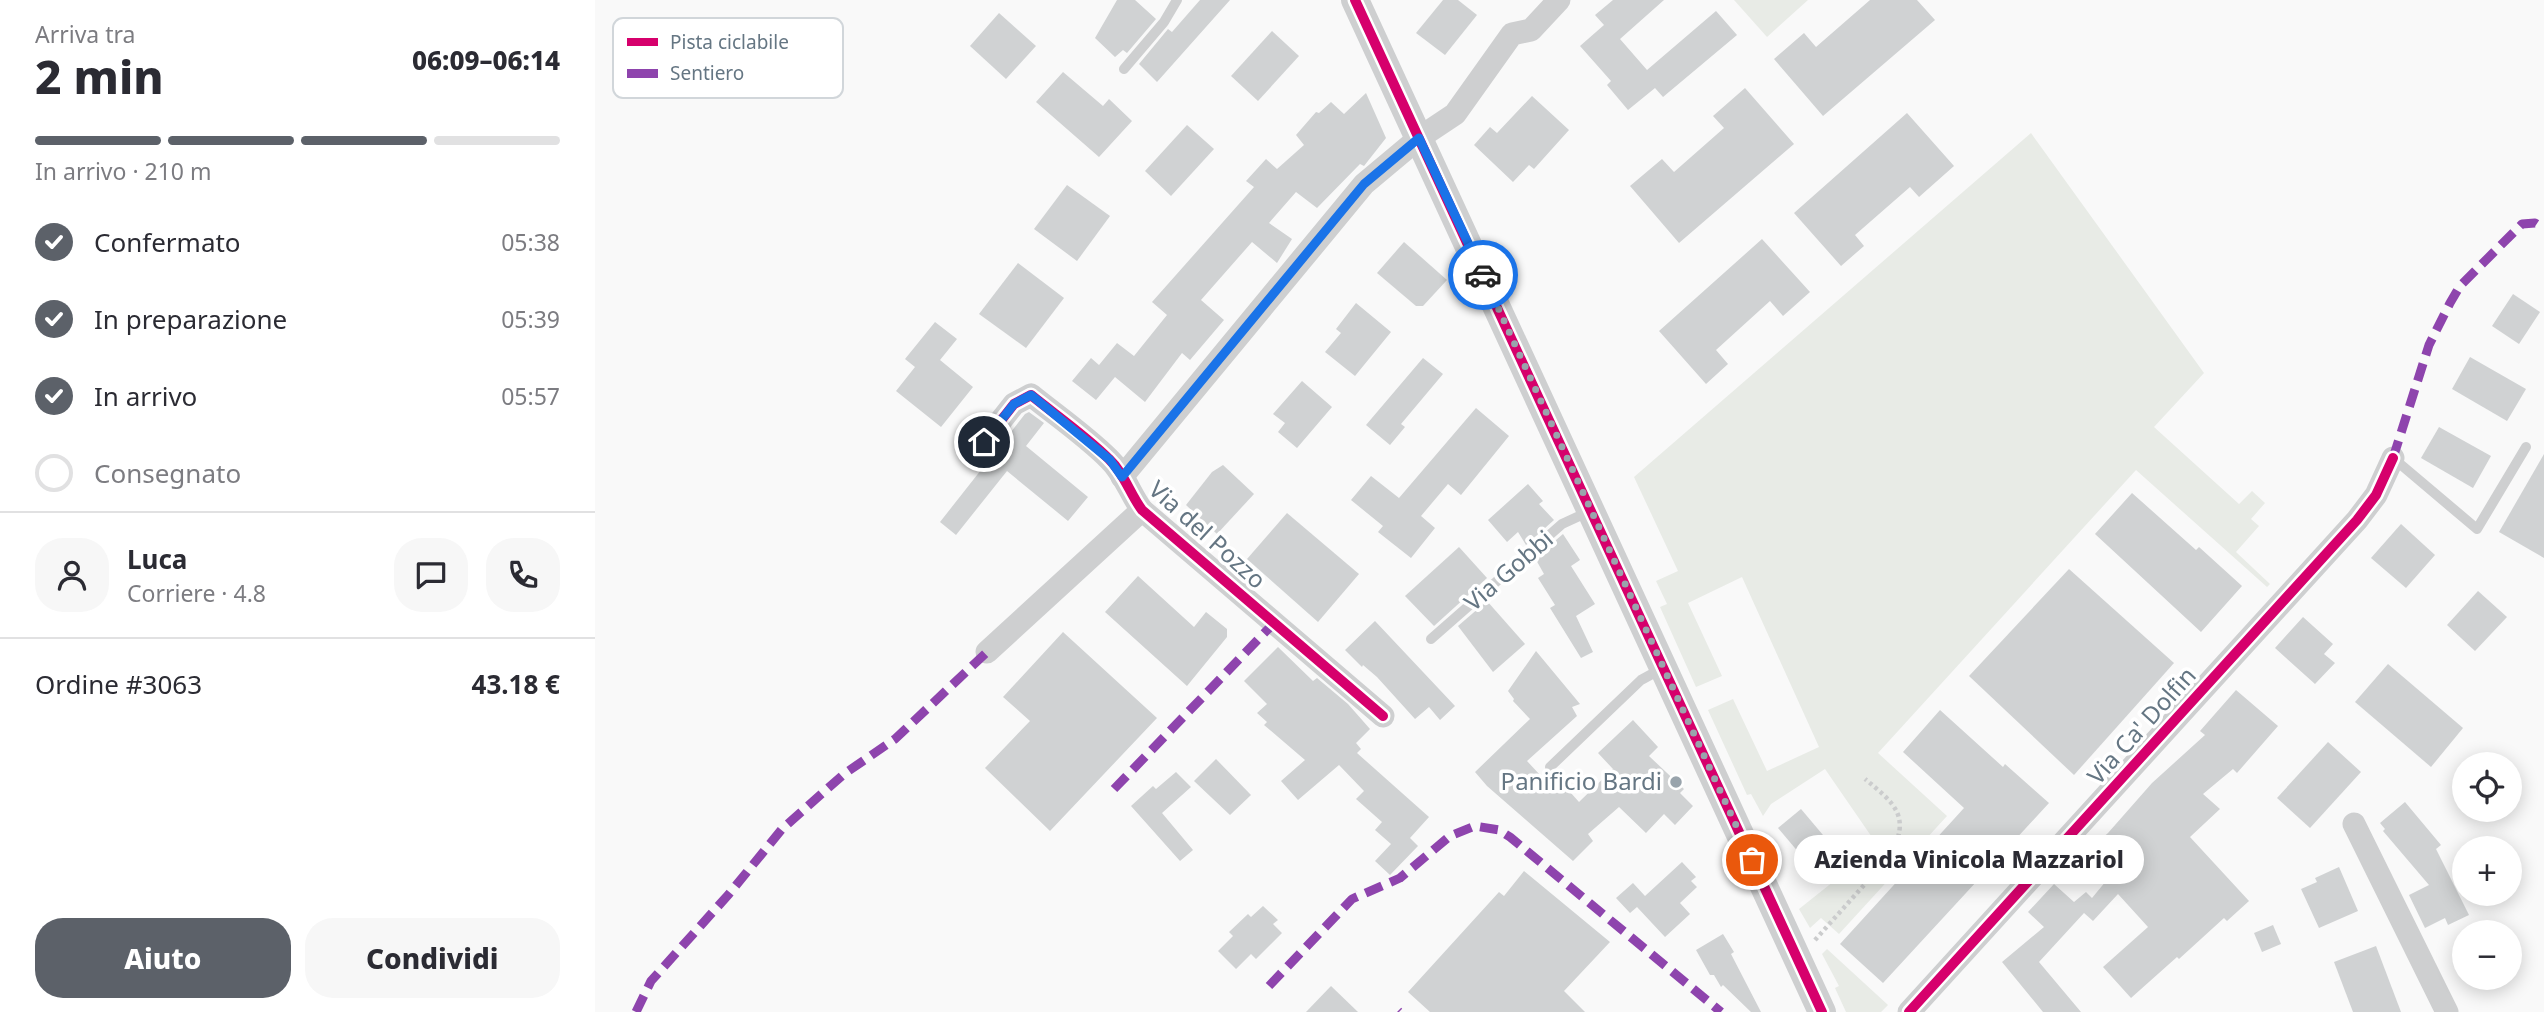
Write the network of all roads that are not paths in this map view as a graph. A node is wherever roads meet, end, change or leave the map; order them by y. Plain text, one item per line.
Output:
1 (1177, 0) edge
2 (1355, 0) edge
3 (1559, 0) edge
4 (1123, 69) dead end
5 (1419, 138) junction
6 (984, 442) dead end
7 (2526, 447) dead end
8 (2393, 458) joint
9 (1122, 477) junction
10 (1142, 510) junction
11 (1591, 511) junction
12 (1431, 639) dead end
13 (988, 652) dead end
14 (1663, 668) junction
15 (1383, 716) dead end
16 (1550, 767) dead end
17 (2354, 824) dead end
18 (1822, 1012) edge
19 (1909, 1012) edge
20 (2447, 1012) edge

1 - 4 lane
2 - 5 street
3 - 5 street
5 - 9 street, Via del Pozzo
5 - 11 street
6 - 9 street, Via del Pozzo
7 - 8 lane
8 - 19 street, Via Ca' Dolfin
9 - 10 street, Via del Pozzo
10 - 13 street, Via del Pozzo
10 - 15 street, Via del Pozzo
11 - 12 lane, Via Gobbi
11 - 14 street
14 - 16 lane
14 - 18 street
17 - 20 street

